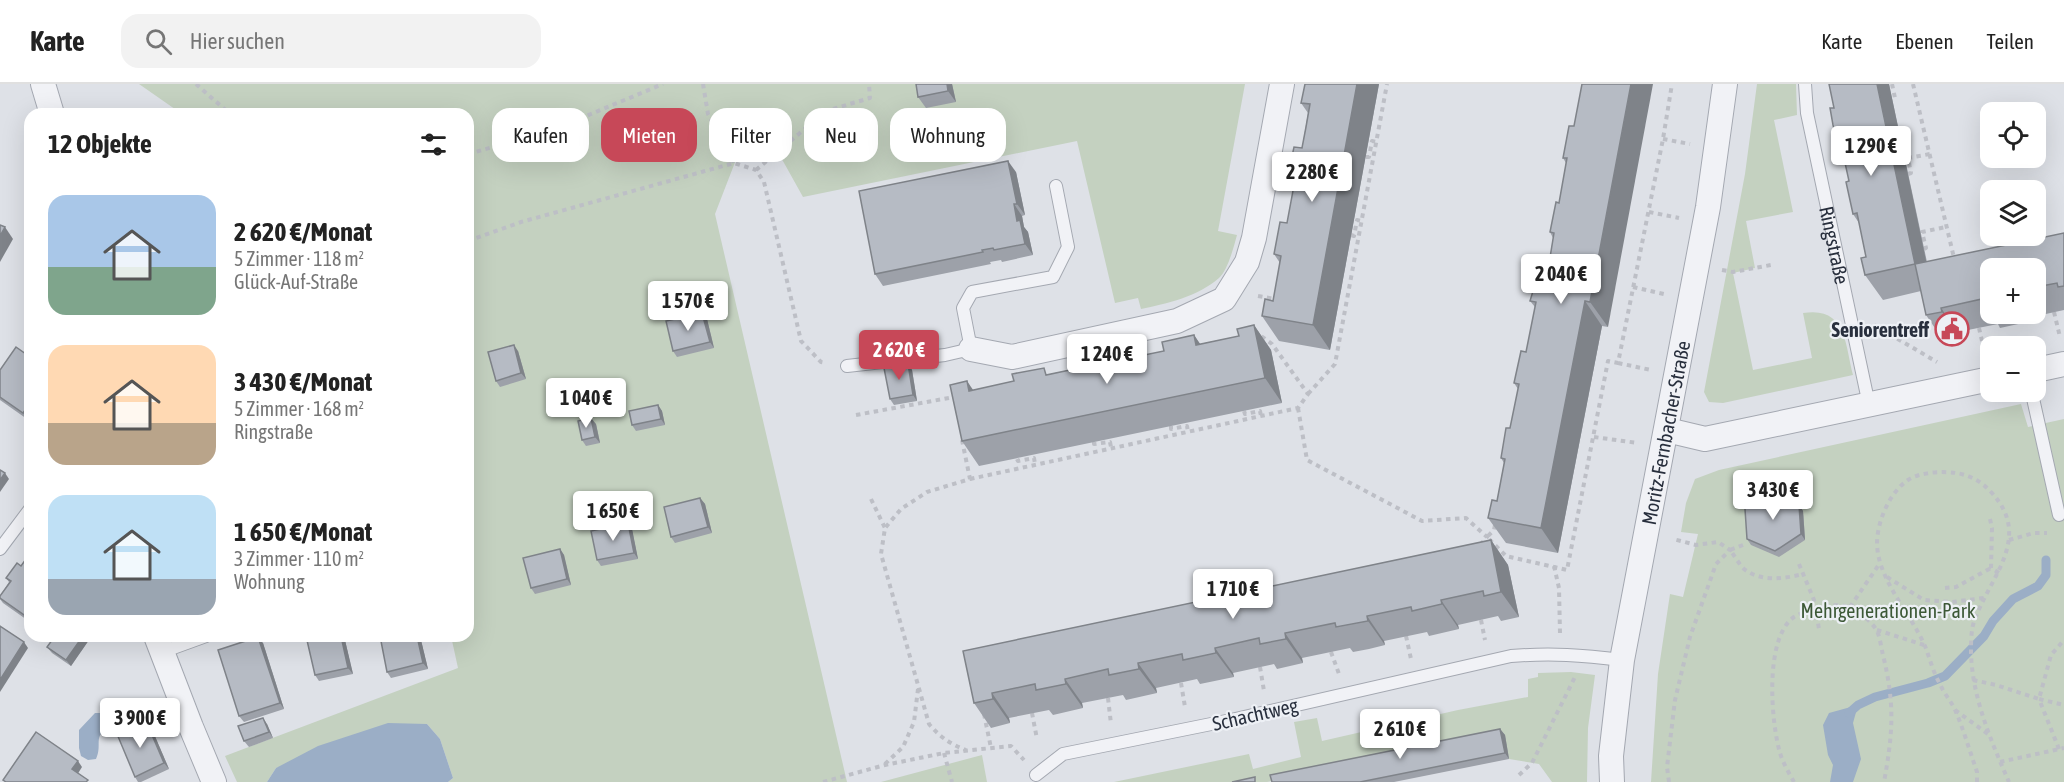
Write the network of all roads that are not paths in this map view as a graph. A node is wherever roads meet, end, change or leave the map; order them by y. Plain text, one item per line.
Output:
1 (43, 84) edge
2 (1282, 84) edge
3 (1725, 84) edge
4 (1805, 84) edge
5 (50, 108) edge
6 (1056, 186) dead end
7 (971, 349) junction
8 (2062, 352) edge
9 (2046, 363) edge
10 (848, 366) road end
11 (1980, 370) edge
12 (2034, 402) edge
13 (1869, 405) junction
14 (1667, 430) junction
15 (2059, 515) dead end
16 (24, 517) edge
17 (0, 549) edge
18 (159, 644) edge
19 (1622, 660) junction
20 (1036, 775) dead end
21 (214, 782) edge
22 (1612, 782) edge

1 - 5 street
2 - 7 street
3 - 14 street, Moritz-Fernbacher-Straße
4 - 13 lane, Ringstraße
6 - 7 lane
7 - 10 lane
8 - 9 street
11 - 13 street
12 - 15 lane
13 - 14 street
14 - 19 street, Moritz-Fernbacher-Straße
16 - 17 lane
18 - 21 street
19 - 20 lane, Schachtweg
19 - 22 street, Moritz-Fernbacher-Straße

